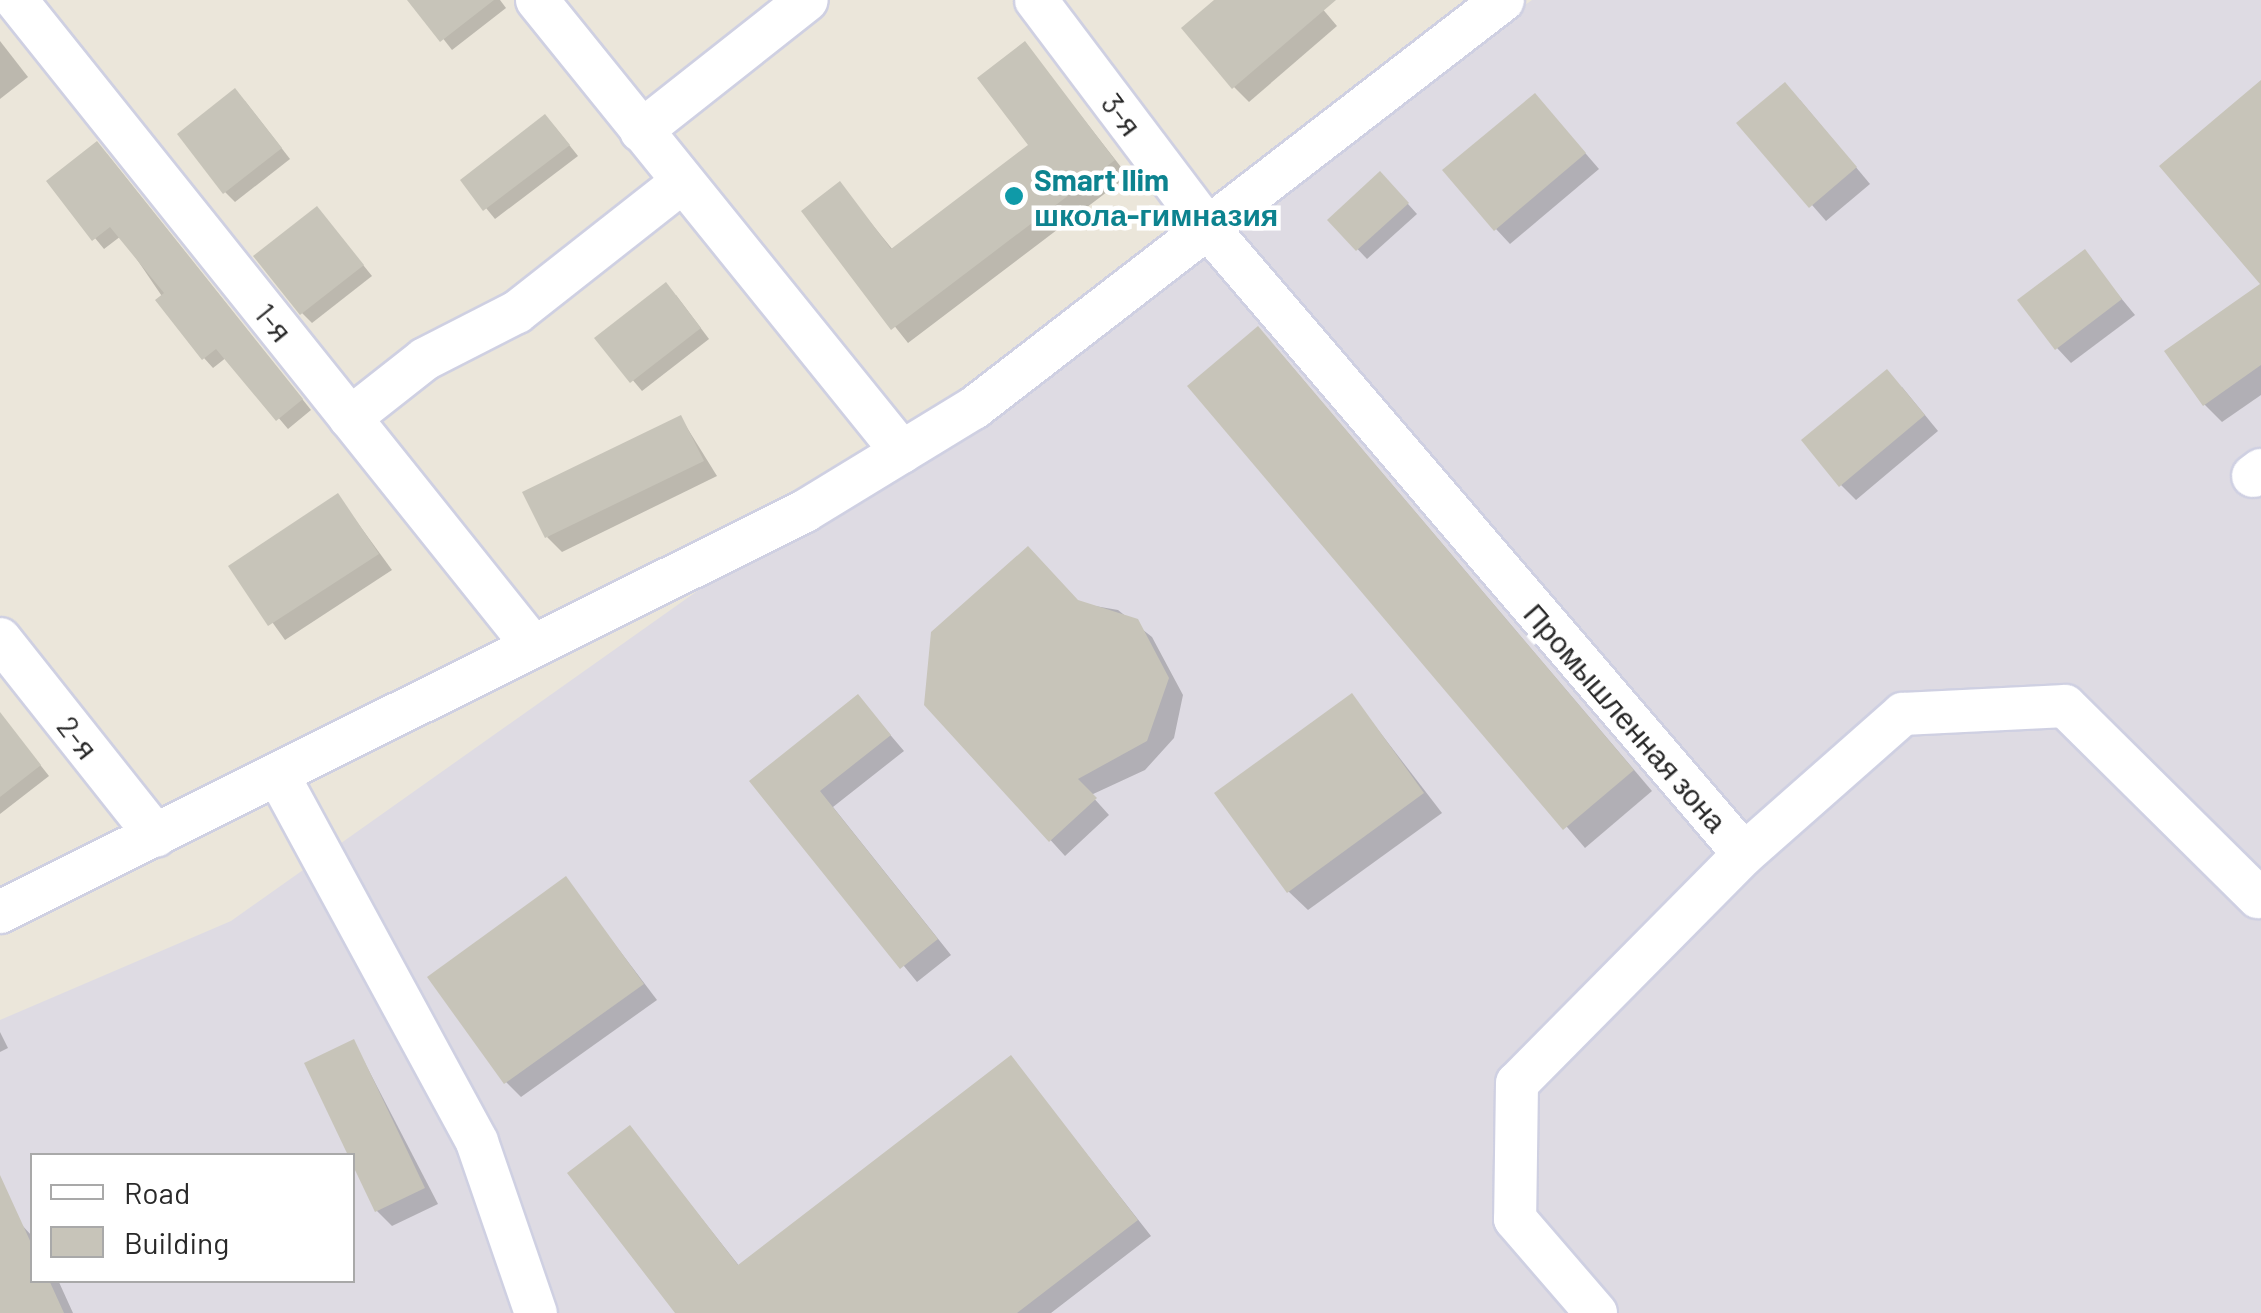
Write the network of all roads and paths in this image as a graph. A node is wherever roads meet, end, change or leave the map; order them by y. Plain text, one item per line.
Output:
1 (16, 0) edge
2 (537, 0) edge
3 (806, 0) edge
4 (1036, 0) edge
5 (1503, 0) edge
6 (641, 131) junction
7 (682, 182) junction
8 (1208, 228) junction
9 (350, 418) junction
10 (902, 452) junction
11 (0, 639) edge
12 (532, 644) junction
13 (278, 774) junction
14 (156, 836) junction
15 (1744, 854) junction
16 (2258, 897) dead end
17 (0, 912) edge
18 (536, 1313) edge
19 (1596, 1313) edge

1 - 9 street, 1-я
2 - 6 street
3 - 6 street
4 - 8 street, 3-я
5 - 8 street
6 - 7 street
7 - 9 street
7 - 10 street
8 - 10 street
8 - 15 street, Промышленная зона
9 - 12 street, 1-я
10 - 12 street
11 - 14 street, 2-я
12 - 13 street
13 - 14 street
13 - 18 street
14 - 17 street
15 - 16 street
15 - 19 street, Промышленная зона

